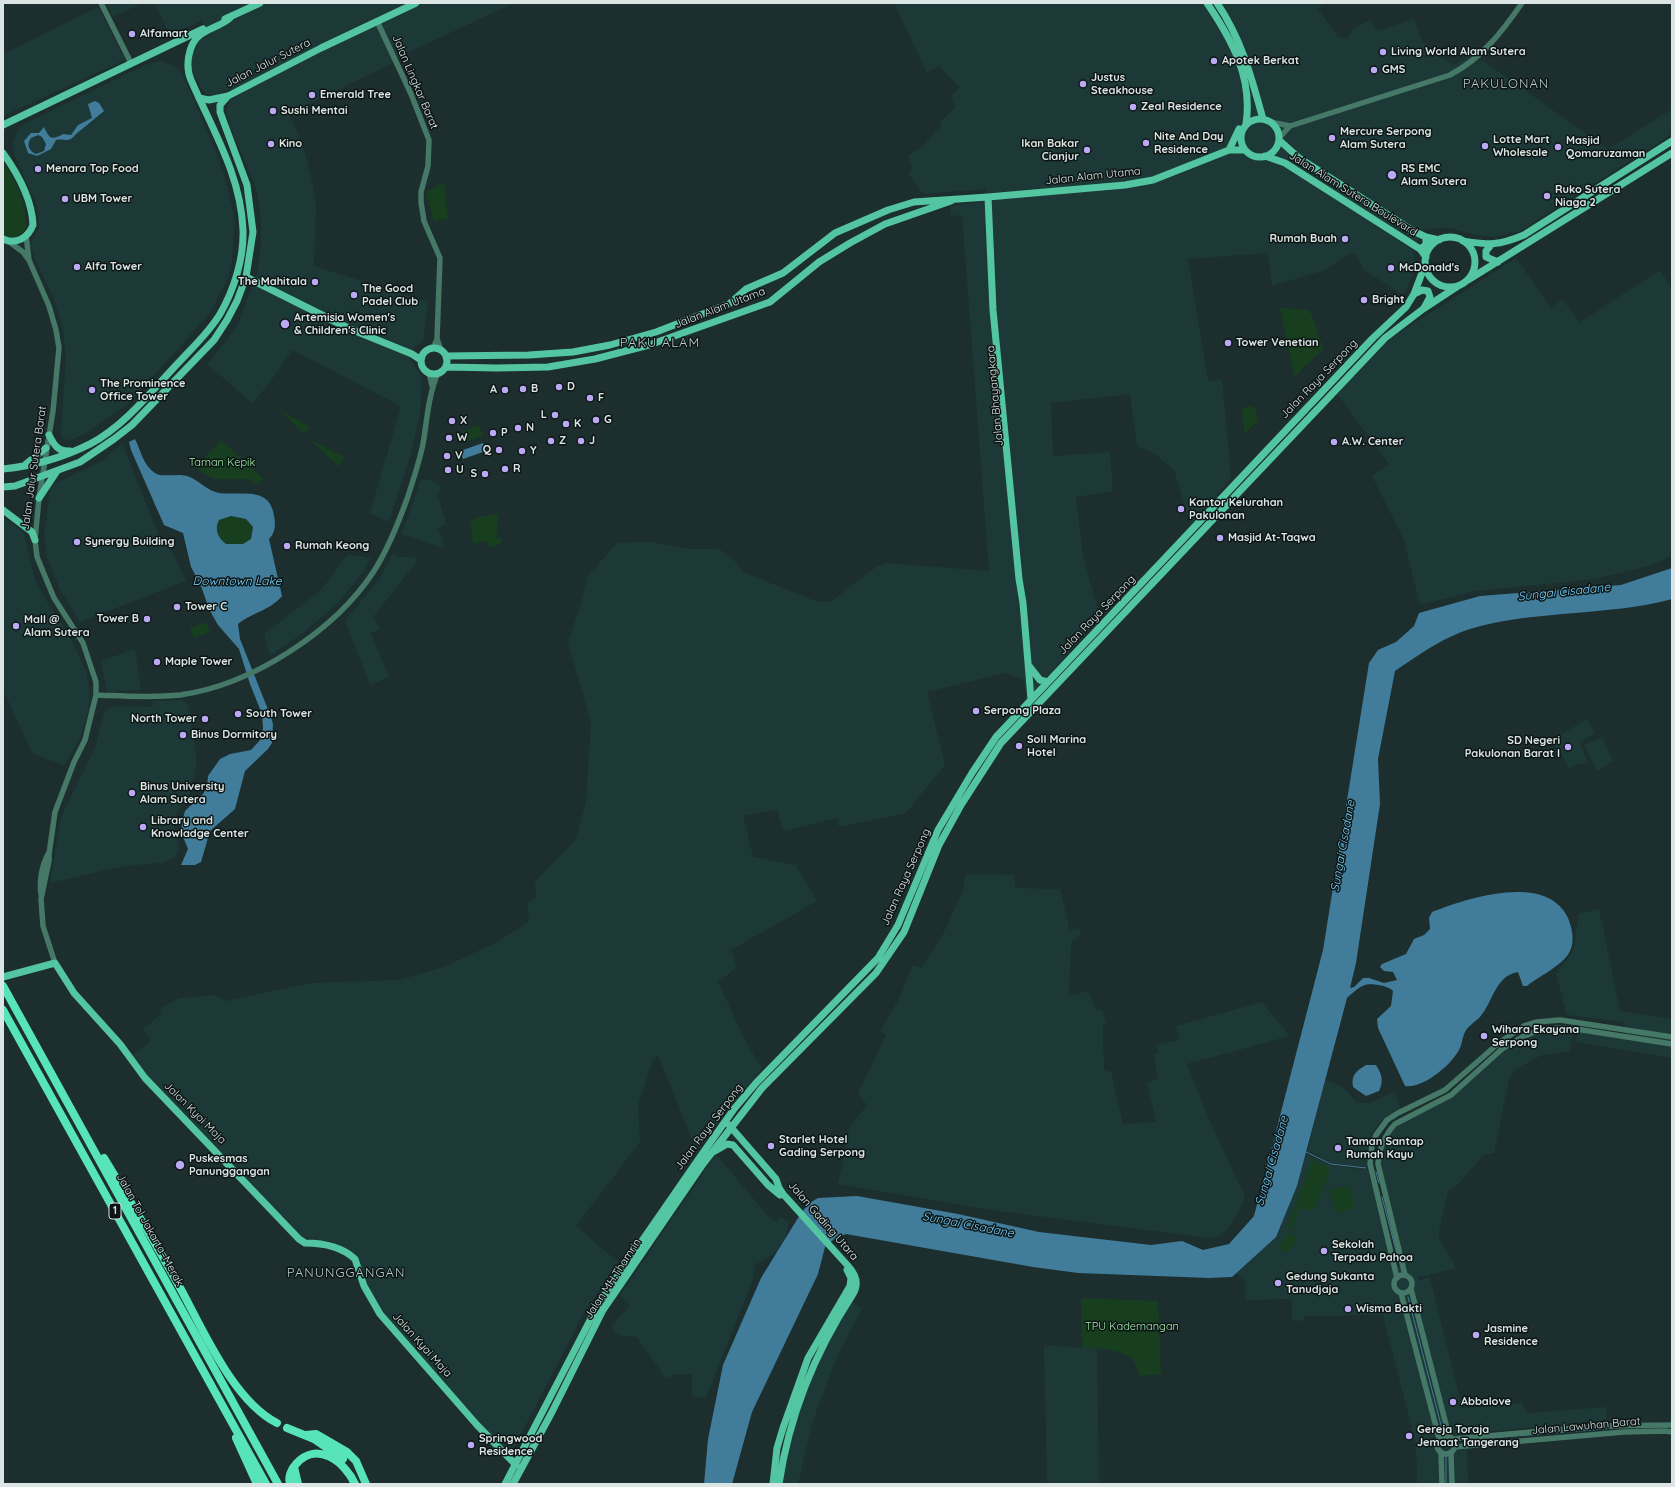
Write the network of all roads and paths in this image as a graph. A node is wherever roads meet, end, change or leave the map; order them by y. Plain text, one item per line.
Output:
1 (101, 3) edge
2 (260, 3) edge
3 (416, 3) edge
4 (1207, 3) edge
5 (1217, 3) edge
6 (1522, 3) edge
7 (230, 18) junction
8 (377, 21) junction
9 (131, 63) junction
10 (228, 96) junction
11 (199, 98) junction
12 (1248, 111) junction
13 (1263, 118) junction
14 (1271, 122) junction
15 (1246, 124) junction
16 (3, 125) edge
17 (1290, 126) junction
18 (1279, 139) junction
19 (1672, 141) edge
20 (1229, 150) junction
21 (1245, 150) junction
22 (3, 153) edge
23 (1672, 153) edge
24 (1265, 156) junction
25 (990, 197) junction
26 (953, 200) junction
27 (26, 236) junction
28 (1426, 237) junction
29 (5, 240) edge
30 (1439, 240) junction
31 (1463, 241) junction
32 (1491, 245) junction
33 (1420, 249) junction
34 (1426, 257) junction
35 (29, 260) junction
36 (1498, 262) junction
37 (1426, 265) junction
38 (783, 273) junction
39 (246, 277) junction
40 (1468, 280) junction
41 (790, 284) junction
42 (1458, 286) junction
43 (1414, 294) junction
44 (729, 304) junction
45 (1424, 308) junction
46 (735, 314) junction
47 (437, 339) junction
48 (433, 348) junction
49 (592, 349) junction
50 (441, 350) junction
51 (425, 352) junction
52 (412, 354) junction
53 (449, 356) junction
54 (595, 359) junction
55 (421, 360) junction
56 (446, 367) junction
57 (478, 368) junction
58 (430, 373) junction
59 (438, 374) junction
60 (432, 386) junction
61 (49, 436) junction
62 (46, 448) junction
63 (76, 450) junction
64 (43, 463) junction
65 (22, 467) junction
66 (3, 469) edge
67 (57, 471) junction
68 (42, 476) junction
69 (3, 487) edge
70 (39, 498) junction
71 (3, 510) edge
72 (35, 540) junction
73 (1028, 664) junction
74 (1048, 682) junction
75 (96, 695) junction
76 (1031, 700) junction
77 (953, 813) junction
78 (41, 899) joint
79 (55, 963) junction
80 (3, 977) edge
81 (3, 986) edge
82 (3, 1010) edge
83 (1672, 1037) edge
84 (1672, 1044) edge
85 (74, 1114) junction
86 (732, 1126) junction
87 (721, 1127) junction
88 (724, 1137) joint
89 (714, 1151) junction
90 (1384, 1190) junction
91 (1376, 1192) junction
92 (782, 1196) junction
93 (1403, 1267) junction
94 (1395, 1269) junction
95 (1405, 1275) junction
96 (1397, 1278) junction
97 (1411, 1289) junction
98 (850, 1292) junction
99 (1401, 1292) junction
100 (549, 1410) junction
101 (227, 1413) junction
102 (277, 1423) dead end
103 (1670, 1424) edge
104 (287, 1428) dead end
105 (1672, 1432) edge
106 (306, 1435) junction
107 (1439, 1438) junction
108 (1451, 1438) junction
109 (1453, 1450) junction
110 (1441, 1452) junction
111 (516, 1465) junction
112 (294, 1467) junction
113 (257, 1484) edge
114 (266, 1484) edge
115 (278, 1484) edge
116 (290, 1484) edge
117 (298, 1484) edge
118 (355, 1484) edge
119 (359, 1484) edge
120 (366, 1484) edge
121 (505, 1484) edge
122 (513, 1484) edge
123 (773, 1484) edge
124 (779, 1484) edge
125 (1442, 1484) edge
126 (1452, 1484) edge

1 - 9 street
2 - 7 main road
3 - 8 main road, Jalan Jalur Sutera
4 - 12 main road
5 - 13 main road
6 - 17 street
7 - 9 main road
7 - 11 main road
8 - 10 main road, Jalan Jalur Sutera
8 - 47 street, Jalan Lingkar Barat
9 - 16 main road
10 - 11 main road, Jalan Jalur Sutera
10 - 39 main road
11 - 63 main road
12 - 15 main road
12 - 20 main road
13 - 14 main road
13 - 15 main road
14 - 17 street
14 - 18 main road
15 - 21 main road
17 - 18 street
18 - 24 main road
18 - 28 main road, Jalan Alam Sutera Boulevard
19 - 32 main road
20 - 21 main road, Jalan Alam Utama
20 - 25 main road, Jalan Alam Utama
21 - 24 main road
22 - 27 main road, Jalan Jalur Sutera Barat
23 - 36 main road
24 - 33 main road, Jalan Alam Sutera Boulevard
25 - 26 main road, Jalan Alam Utama
25 - 73 main road, Jalan Bhayangkara
26 - 38 main road, Jalan Alam Utama
26 - 41 main road, Jalan Alam Utama
27 - 29 main road, Jalan Jalur Sutera Barat
27 - 35 street, Jalan Jalur Sutera Barat
28 - 30 main road, Jalan Alam Sutera Boulevard
28 - 33 main road
29 - 35 street, Jalan Jalur Sutera Barat
30 - 31 main road
30 - 34 main road
31 - 32 main road
31 - 40 main road
32 - 36 main road
33 - 34 main road, Jalan Alam Sutera Boulevard
34 - 37 main road
35 - 61 street, Jalan Jalur Sutera Barat
36 - 40 main road
37 - 42 main road
37 - 43 main road, Jalan Raya Serpong
38 - 41 main road
38 - 44 main road, Jalan Alam Utama
39 - 52 main road
39 - 67 main road
40 - 42 main road
41 - 46 main road, Jalan Alam Utama
42 - 45 main road, Jalan Raya Serpong
43 - 45 main road
43 - 74 main road, Jalan Raya Serpong
44 - 46 main road
44 - 49 main road, Jalan Alam Utama
45 - 77 main road, Jalan Raya Serpong
46 - 54 main road, Jalan Alam Utama
47 - 48 street, Jalan Lingkar Barat
47 - 50 street, Jalan Lingkar Barat
48 - 50 main road
48 - 51 main road
49 - 53 main road, Jalan Alam Utama
49 - 54 main road
50 - 53 main road
51 - 52 main road
51 - 55 main road
52 - 55 main road
53 - 56 main road
53 - 57 main road
54 - 57 main road, Jalan Alam Utama
55 - 58 main road
56 - 57 main road, Jalan Alam Utama
56 - 59 main road
58 - 59 main road
58 - 60 street
59 - 60 street
60 - 75 street
61 - 62 street, Jalan Jalur Sutera Barat
61 - 63 main road
62 - 64 street, Jalan Jalur Sutera Barat
62 - 65 main road
63 - 64 main road
64 - 65 main road
64 - 68 street, Jalan Jalur Sutera Barat
65 - 66 main road
67 - 68 main road
67 - 70 main road
68 - 69 main road
68 - 70 street, Jalan Jalur Sutera Barat
70 - 72 street, Jalan Jalur Sutera Barat
71 - 72 main road
72 - 75 street, Jalan Jalur Sutera Barat
73 - 74 main road
73 - 76 main road, Jalan Bhayangkara
74 - 76 main road, Jalan Raya Serpong
75 - 78 street, Jalan Jalur Sutera Barat
76 - 77 main road, Jalan Raya Serpong
77 - 86 main road, Jalan Raya Serpong
77 - 87 main road, Jalan Raya Serpong
78 - 79 street, Jalan Kyai Maja
79 - 80 main road
79 - 111 main road, Jalan Kyai Maja
81 - 85 highway, Jalan Tol Jakarta–Merak / 1
82 - 101 highway, Jalan Tol Jakarta–Merak / 1
83 - 91 street
84 - 90 street
85 - 102 highway
85 - 115 highway, Jalan Tol Jakarta–Merak / 1
86 - 87 main road
86 - 88 main road, Jalan Raya Serpong
86 - 92 main road, Jalan Gading Utara
87 - 100 main road, Jalan Raya Serpong
88 - 89 main road, Jalan MH.Thamrin
89 - 92 main road, Jalan Gading Utara
89 - 100 main road, Jalan MH.Thamrin
90 - 91 street
90 - 93 street
91 - 94 street
92 - 98 main road, Jalan Gading Utara
93 - 94 street
93 - 95 street
94 - 96 street
95 - 96 street
95 - 97 street
96 - 99 street
97 - 99 street
97 - 108 street
98 - 123 main road
98 - 124 main road
99 - 107 street
100 - 111 main road, Jalan Raya Serpong
100 - 122 main road, Jalan MH.Thamrin
101 - 113 highway
101 - 114 highway, Jalan Tol Jakarta–Merak / 1
103 - 108 street
104 - 106 highway
105 - 109 street, Jalan Lawuhan Barat
106 - 119 highway
106 - 120 highway
107 - 108 street
107 - 110 street
108 - 109 street
109 - 110 street
109 - 126 street
110 - 125 street
111 - 121 main road, Jalan Raya Serpong
112 - 116 highway
112 - 117 highway
112 - 118 highway

